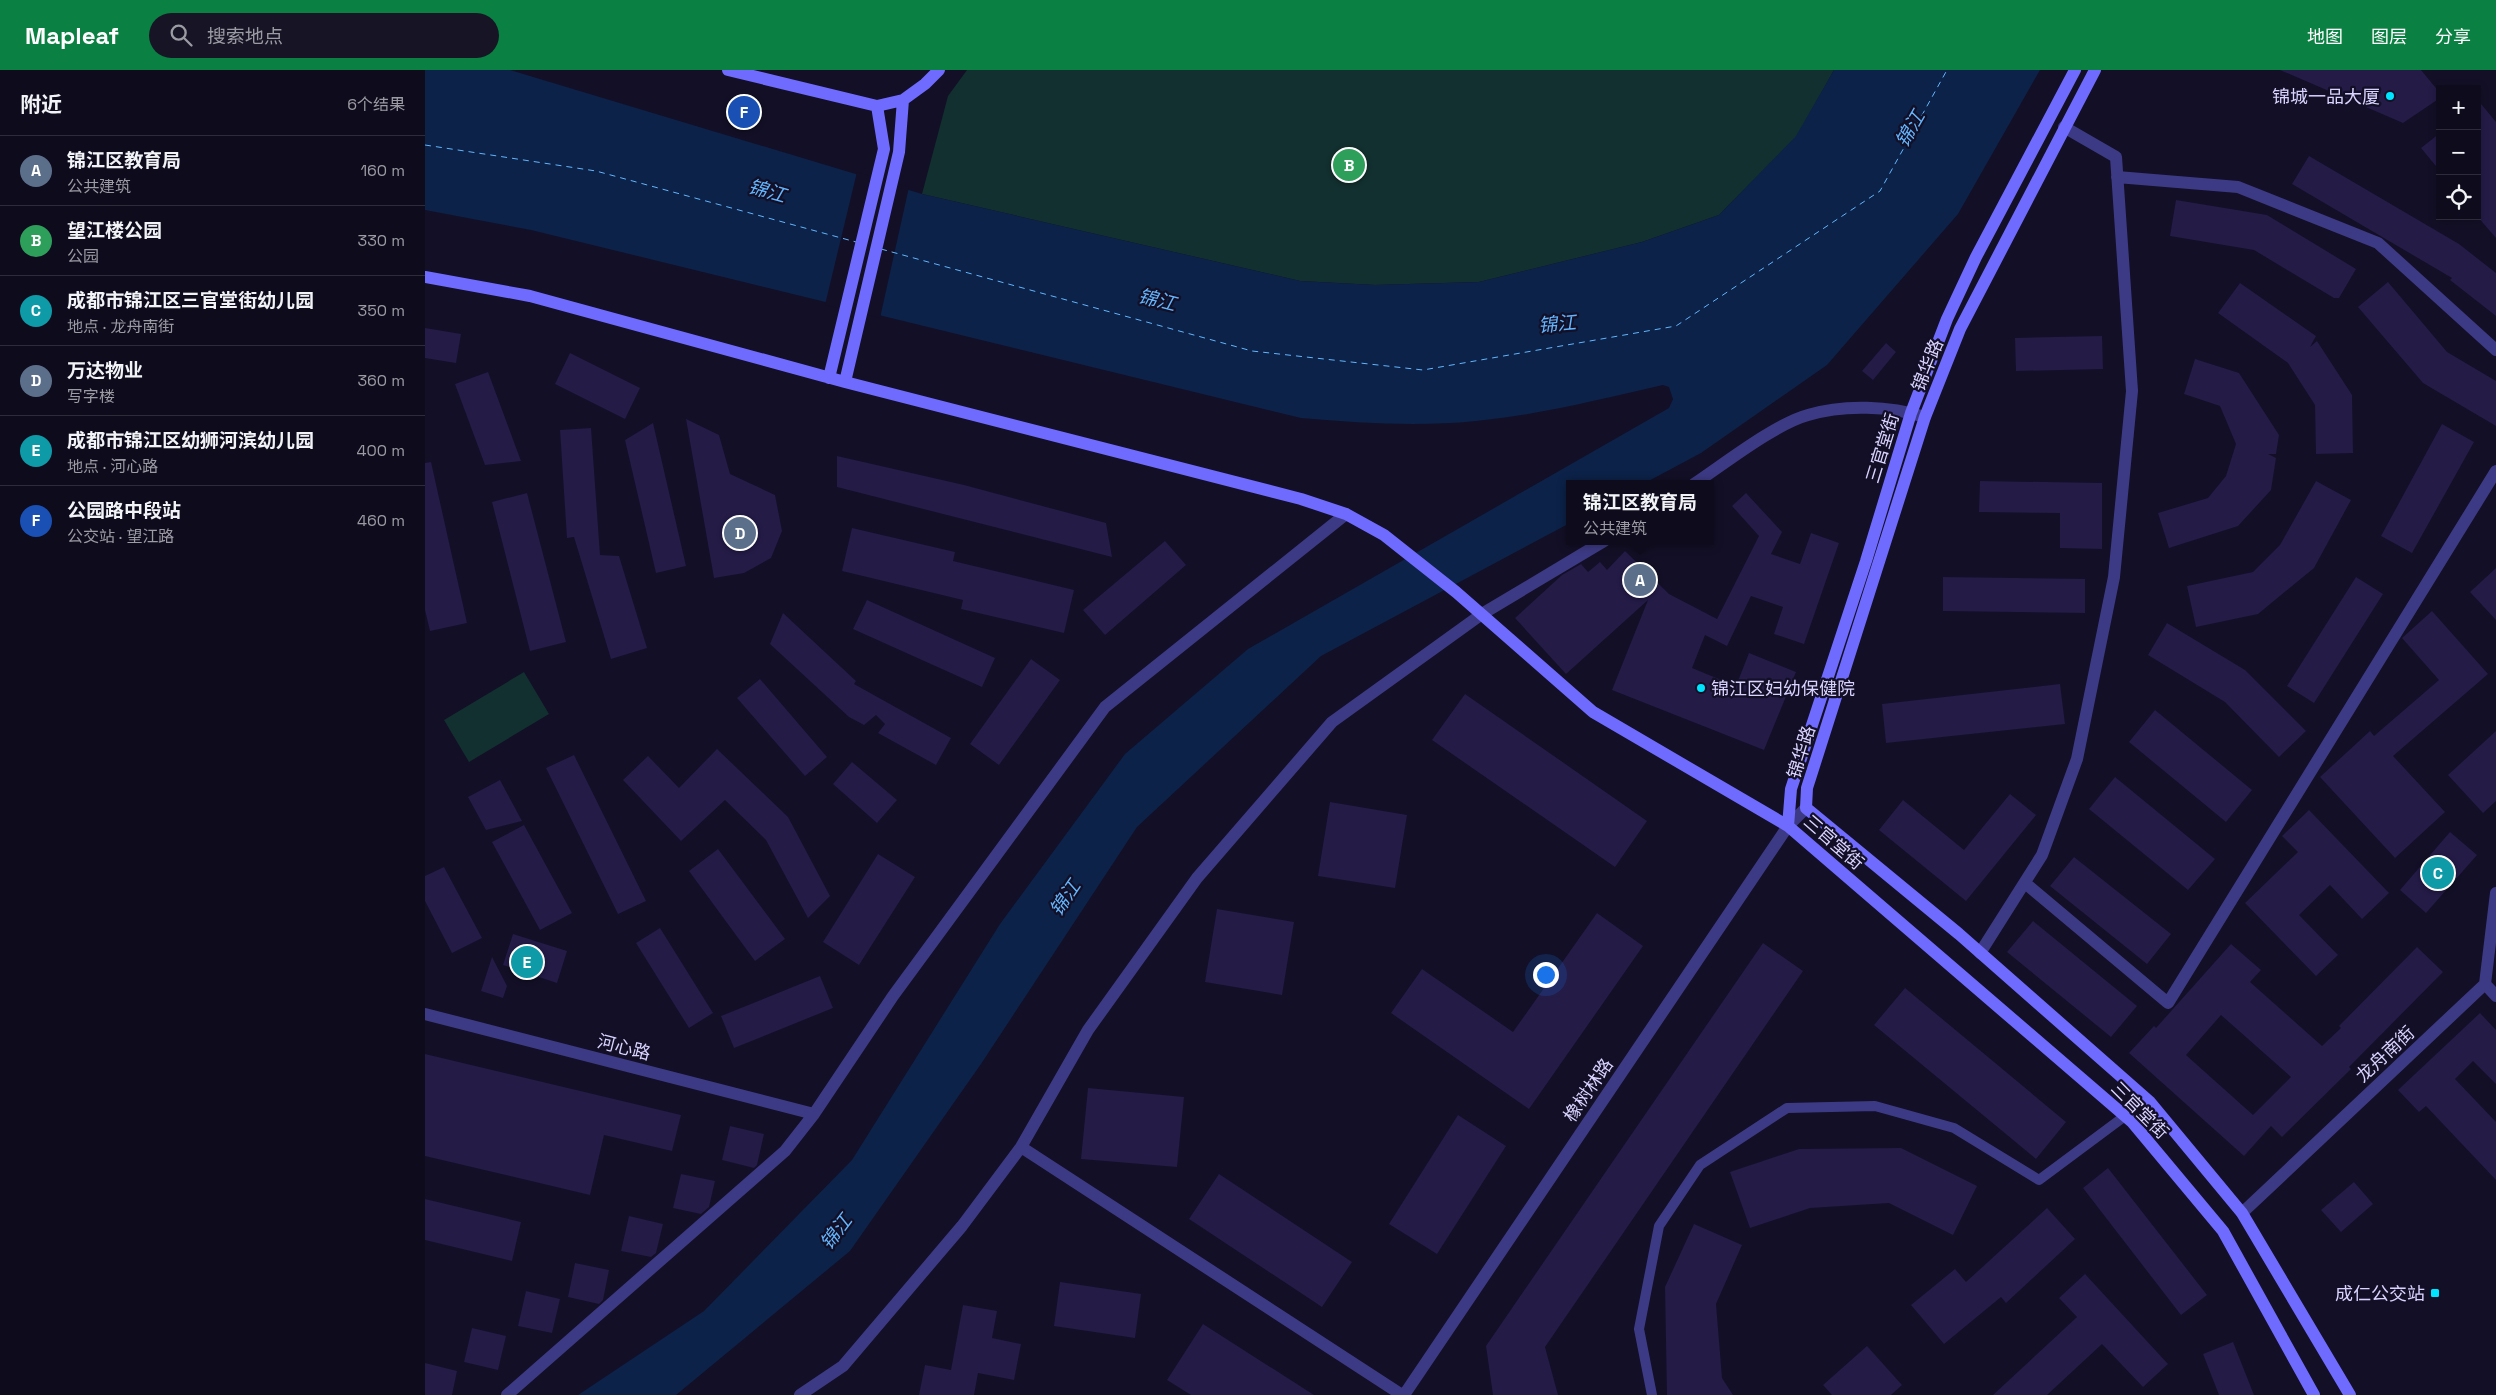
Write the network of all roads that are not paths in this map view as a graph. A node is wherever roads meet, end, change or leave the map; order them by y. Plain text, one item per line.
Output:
1 (728, 70) edge
2 (939, 70) edge
3 (2075, 70) edge
4 (2095, 70) edge
5 (903, 100) junction
6 (877, 106) junction
7 (2064, 127) junction
8 (2117, 177) junction
9 (425, 277) edge
10 (2496, 350) edge
11 (829, 378) junction
12 (845, 382) junction
13 (1911, 413) junction
14 (1925, 418) junction
15 (2496, 471) edge
16 (1700, 480) edge
17 (1346, 514) junction
18 (1597, 545) edge
19 (1482, 614) junction
20 (1806, 808) junction
21 (1788, 826) junction
22 (2025, 883) junction
23 (2496, 893) edge
24 (1980, 953) junction
25 (2485, 984) junction
26 (2496, 996) edge
27 (425, 1014) edge
28 (814, 1114) junction
29 (2125, 1116) junction
30 (1021, 1147) junction
31 (2242, 1213) junction
32 (507, 1395) edge
33 (800, 1395) edge
34 (1403, 1395) edge
35 (1652, 1395) edge
36 (2314, 1395) edge
37 (2350, 1395) edge

1 - 6 main road
2 - 5 main road
3 - 13 main road, 三官堂街
4 - 7 main road, 锦华路
5 - 6 main road
5 - 12 main road
6 - 11 main road
7 - 8 street
7 - 14 main road, 锦华路
8 - 10 street
8 - 22 street
9 - 11 main road
11 - 12 main road
12 - 17 main road
13 - 14 street
13 - 16 street
13 - 21 main road, 三官堂街
14 - 20 main road, 锦华路
15 - 22 street
17 - 19 main road
17 - 28 street
18 - 19 street
19 - 21 main road
19 - 30 street
20 - 21 street, 橡树林路
20 - 24 main road, 三官堂街
21 - 29 main road, 三官堂街
21 - 34 street, 橡树林路
22 - 24 street
23 - 25 street
24 - 31 main road, 三官堂街
25 - 26 street
25 - 31 street, 龙舟南街
27 - 28 street, 河心路
28 - 32 street
29 - 35 lane
29 - 36 main road, 三官堂街
30 - 33 street
30 - 34 street
31 - 37 main road, 三官堂街

